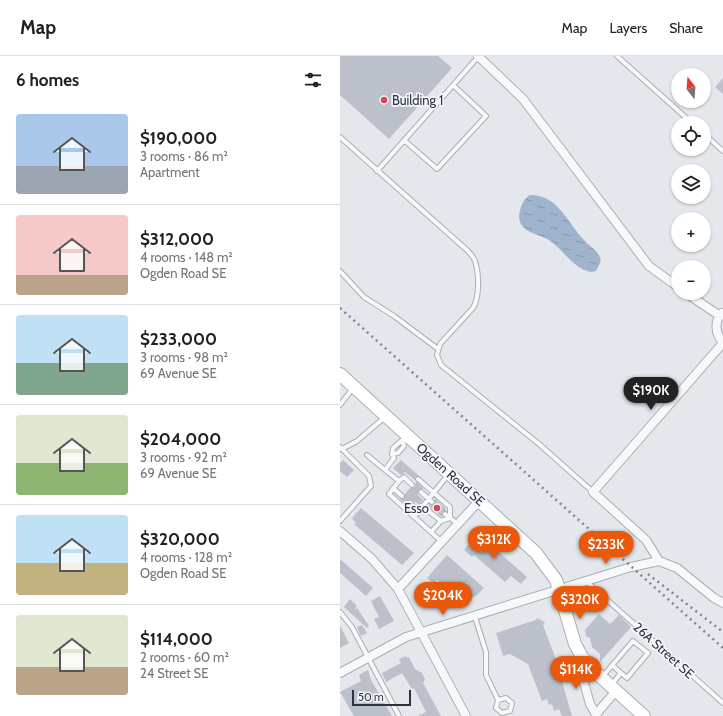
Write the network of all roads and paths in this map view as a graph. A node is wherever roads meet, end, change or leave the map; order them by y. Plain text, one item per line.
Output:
1 (478, 56) edge
2 (617, 56) edge
3 (453, 85) junction
4 (684, 116) edge
5 (340, 137) edge
6 (404, 140) junction
7 (711, 140) edge
8 (723, 151) edge
9 (378, 171) junction
10 (340, 271) edge
11 (671, 282) edge
12 (698, 300) edge
13 (721, 314) edge
14 (723, 342) edge
15 (438, 349) junction
16 (340, 374) edge
17 (354, 387) junction
18 (340, 404) edge
19 (387, 415) junction
20 (406, 438) junction
21 (341, 448) edge
22 (366, 455) dead end
23 (393, 456) junction
24 (398, 462) dead end
25 (385, 470) junction
26 (450, 472) junction
27 (418, 479) dead end
28 (399, 481) junction
29 (412, 485) dead end
30 (394, 488) junction
31 (421, 492) dead end
32 (434, 492) junction
33 (593, 492) junction
34 (402, 496) dead end
35 (430, 500) junction
36 (480, 500) junction
37 (413, 506) dead end
38 (422, 506) junction
39 (418, 511) junction
40 (445, 514) dead end
41 (414, 516) junction
42 (450, 518) junction
43 (340, 521) edge
44 (440, 521) junction
45 (458, 524) junction
46 (340, 531) edge
47 (431, 532) junction
48 (442, 542) junction
49 (659, 560) junction
50 (587, 582) junction
51 (398, 590) junction
52 (560, 591) junction
53 (723, 603) edge
54 (340, 612) edge
55 (475, 617) junction
56 (420, 633) junction
57 (367, 657) junction
58 (582, 657) junction
59 (612, 665) junction
60 (340, 673) edge
61 (621, 673) junction
62 (609, 685) junction
63 (498, 700) dead end
64 (723, 702) edge
65 (597, 715) edge
66 (399, 716) edge
67 (466, 716) edge
68 (644, 716) edge

1 - 3 lane
1 - 11 street
2 - 4 lane
3 - 6 lane
3 - 6 lane
5 - 9 lane
6 - 9 lane
7 - 8 lane
9 - 15 lane
10 - 15 lane
12 - 13 street
13 - 14 street
14 - 33 street
15 - 33 lane
16 - 17 street, Ogden Road SE
17 - 18 lane
17 - 19 street, Ogden Road SE
19 - 20 street, Ogden Road SE
19 - 21 lane
20 - 23 lane
20 - 23 lane
20 - 26 street, Ogden Road SE
21 - 43 lane
22 - 25 lane
23 - 24 lane
23 - 25 lane
25 - 28 lane
26 - 32 lane
26 - 36 street, Ogden Road SE
27 - 32 lane
28 - 29 lane
28 - 30 lane
30 - 34 lane
30 - 41 lane
31 - 35 lane
32 - 35 lane
32 - 42 lane
33 - 49 street
35 - 38 lane
36 - 45 street
36 - 52 street, Ogden Road SE
37 - 39 lane
38 - 39 lane
38 - 44 lane
39 - 41 lane
40 - 42 lane
41 - 47 lane
42 - 44 lane
42 - 45 lane
44 - 47 lane
45 - 48 street
46 - 51 street
47 - 48 lane
48 - 51 street
49 - 50 street
49 - 53 street
50 - 52 street
50 - 64 lane, 26A Street SE
51 - 56 street
52 - 55 street
52 - 58 street, Ogden Road SE
54 - 57 lane
55 - 56 street
55 - 63 lane
56 - 57 street
56 - 67 street
57 - 60 street
57 - 66 lane
58 - 62 street, Ogden Road SE
58 - 65 street
59 - 61 lane
59 - 61 lane
59 - 62 lane
61 - 62 lane
62 - 65 street
62 - 68 street, Ogden Road SE

